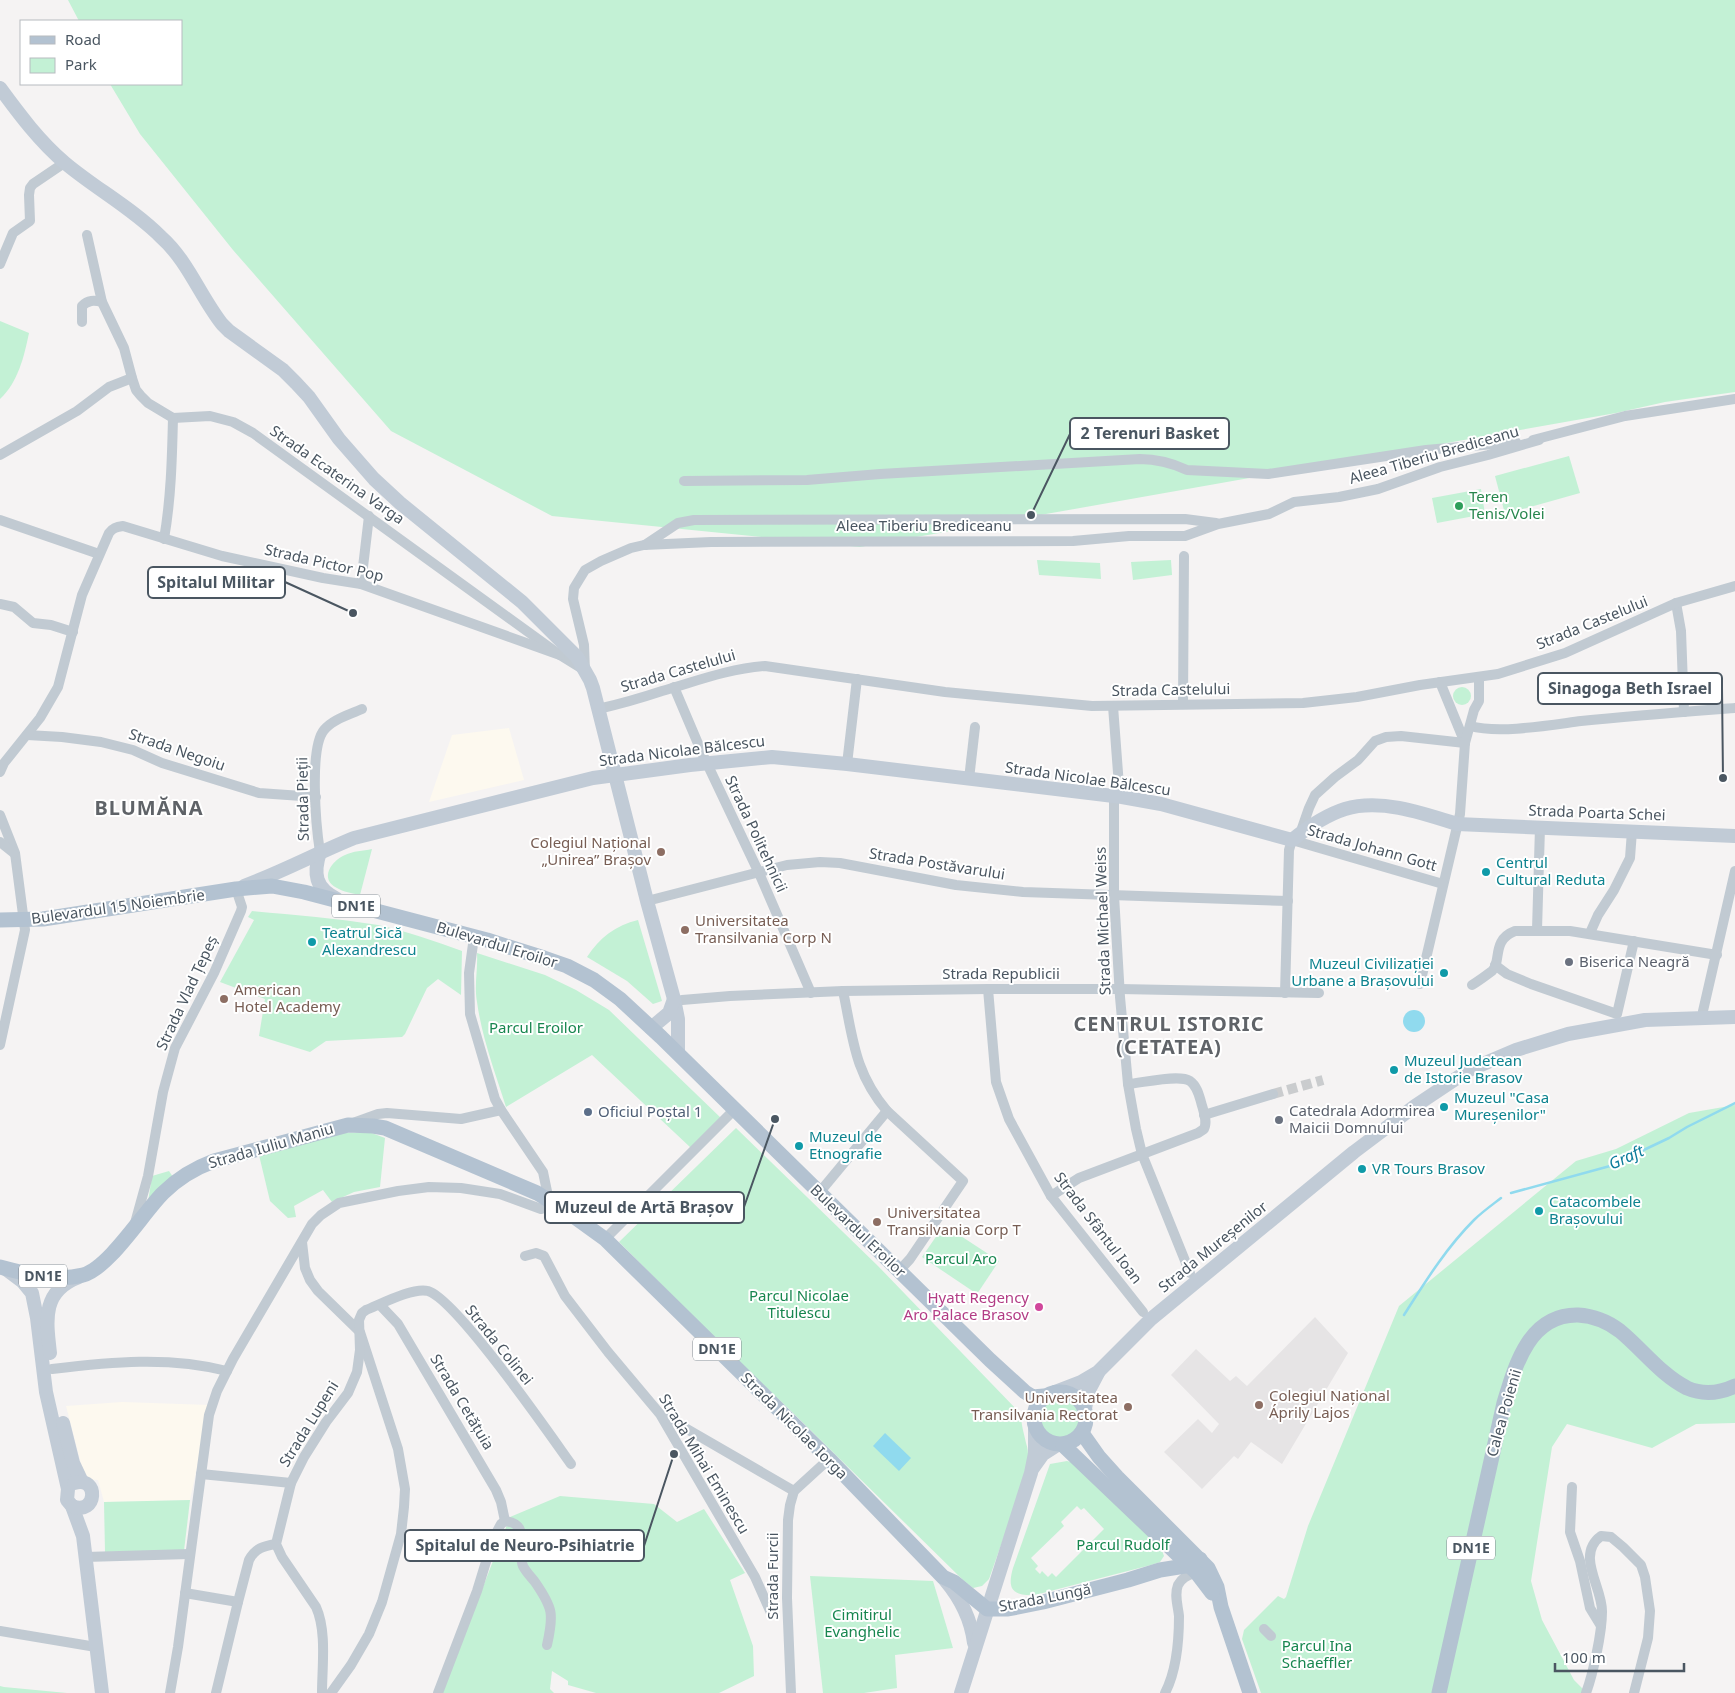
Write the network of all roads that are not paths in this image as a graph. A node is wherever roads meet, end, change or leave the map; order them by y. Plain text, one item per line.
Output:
1 (1, 92) edge
2 (64, 163) junction
3 (87, 235) dead end
4 (0, 264) edge
5 (102, 302) junction
6 (82, 322) dead end
7 (132, 378) junction
8 (1735, 399) edge
9 (173, 418) junction
10 (1539, 440) junction
11 (0, 455) edge
12 (684, 481) dead end
13 (368, 516) junction
14 (0, 520) edge
15 (1218, 524) junction
16 (164, 539) junction
17 (644, 545) junction
18 (99, 554) junction
19 (1184, 556) dead end
20 (361, 584) junction
21 (1735, 586) edge
22 (1676, 603) junction
23 (0, 604) edge
24 (73, 632) junction
25 (560, 655) junction
26 (585, 671) junction
27 (1479, 676) junction
28 (857, 679) junction
29 (1440, 682) junction
30 (674, 688) junction
31 (1183, 704) junction
32 (1113, 706) junction
33 (1735, 708) edge
34 (362, 709) dead end
35 (598, 709) junction
36 (1684, 712) junction
37 (1470, 726) junction
38 (975, 727) dead end
39 (27, 735) junction
40 (1465, 743) junction
41 (707, 763) junction
42 (847, 764) junction
43 (0, 772) edge
44 (614, 775) junction
45 (969, 779) junction
46 (316, 797) junction
47 (1116, 797) junction
48 (0, 815) edge
49 (1457, 824) junction
50 (1540, 827) junction
51 (2, 829) edge
52 (1632, 831) junction
53 (1735, 836) edge
54 (1296, 837) junction
55 (0, 842) edge
56 (320, 852) junction
57 (15, 853) junction
58 (1735, 872) edge
59 (759, 873) junction
60 (1443, 884) junction
61 (236, 889) junction
62 (1114, 895) junction
63 (647, 900) junction
64 (1288, 901) junction
65 (347, 903) junction
66 (0, 920) edge
67 (24, 920) junction
68 (1537, 930) junction
69 (1590, 933) junction
70 (474, 937) junction
71 (1634, 942) junction
72 (1717, 955) junction
73 (1495, 966) junction
74 (1420, 984) dead end
75 (1472, 985) dead end
76 (988, 989) junction
77 (1120, 989) junction
78 (843, 991) junction
79 (810, 993) junction
80 (1285, 993) junction
81 (1319, 993) dead end
82 (678, 1000) junction
83 (1703, 1011) dead end
84 (1735, 1017) edge
85 (651, 1028) junction
86 (0, 1045) edge
87 (678, 1053) junction
88 (1128, 1084) junction
89 (1273, 1094) tunnel mouth
90 (501, 1110) junction
91 (734, 1110) junction
92 (887, 1111) junction
93 (1204, 1114) junction
94 (348, 1124) junction
95 (1142, 1154) junction
96 (819, 1193) junction
97 (1051, 1196) junction
98 (549, 1201) junction
99 (133, 1228) junction
100 (605, 1238) junction
101 (302, 1240) junction
102 (524, 1256) dead end
103 (2, 1268) edge
104 (899, 1271) junction
105 (1190, 1273) dead end
106 (82, 1275) junction
107 (380, 1305) junction
108 (1143, 1312) dead end
109 (360, 1332) junction
110 (52, 1369) junction
111 (227, 1371) junction
112 (1098, 1372) junction
113 (1735, 1386) edge
114 (1049, 1394) junction
115 (1086, 1409) junction
116 (660, 1414) junction
117 (1035, 1426) junction
118 (1082, 1433) junction
119 (1060, 1445) junction
120 (829, 1459) junction
121 (572, 1464) dead end
122 (1031, 1473) junction
123 (201, 1474) junction
124 (82, 1482) junction
125 (291, 1483) junction
126 (1572, 1487) dead end
127 (68, 1489) junction
128 (794, 1491) junction
129 (72, 1506) junction
130 (86, 1506) junction
131 (505, 1521) junction
132 (83, 1536) junction
133 (276, 1544) junction
134 (1177, 1546) junction
135 (189, 1554) junction
136 (85, 1557) junction
137 (1195, 1565) junction
138 (1160, 1570) junction
139 (943, 1577) junction
140 (185, 1593) junction
141 (238, 1602) junction
142 (987, 1609) junction
143 (771, 1613) dead end
144 (1601, 1626) junction
145 (0, 1631) edge
146 (546, 1644) dead end
147 (96, 1647) junction
148 (974, 1649) junction
149 (102, 1693) edge
150 (170, 1693) edge
151 (216, 1693) edge
152 (322, 1693) edge
153 (332, 1693) edge
154 (438, 1693) edge
155 (791, 1693) edge
156 (961, 1693) edge
157 (1165, 1693) edge
158 (1250, 1693) edge
159 (1438, 1693) edge
160 (1586, 1693) edge
161 (1634, 1693) edge

1 - 2 street
2 - 4 street
2 - 26 street
3 - 5 street
5 - 6 street
5 - 7 street
7 - 9 street
7 - 11 street
8 - 10 street
9 - 13 street, Strada Ecaterina Varga
9 - 16 street
10 - 12 street
10 - 15 street, Aleea Tiberiu Brediceanu
13 - 20 street
13 - 25 street, Strada Ecaterina Varga
14 - 18 street
15 - 17 street, Aleea Tiberiu Brediceanu
15 - 17 street
16 - 18 street, Strada Pictor Pop
16 - 20 street, Strada Pictor Pop
17 - 26 street, Aleea Tiberiu Brediceanu
18 - 24 street
19 - 31 street
20 - 25 street, Strada Pictor Pop
21 - 22 street, Strada Castelului
22 - 27 street, Strada Castelului
22 - 36 street
23 - 24 street
24 - 39 street
25 - 26 street, Strada Ecaterina Varga
26 - 35 street
27 - 29 street, Strada Castelului
27 - 37 street
28 - 30 street, Strada Castelului
28 - 32 street, Strada Castelului
28 - 42 street
29 - 31 street, Strada Castelului
29 - 40 street
30 - 35 street, Strada Castelului
30 - 41 street, Strada Politehnicii
31 - 32 street, Strada Castelului
32 - 47 street, Strada Michael Weiss
33 - 36 street
34 - 46 street, Strada Pieții
35 - 44 street
36 - 37 street
37 - 40 street
38 - 45 street
39 - 43 street
39 - 46 street, Strada Negoiu
40 - 49 street
40 - 54 street
41 - 42 street, Strada Nicolae Bălcescu
41 - 44 street, Strada Nicolae Bălcescu
41 - 59 street, Strada Politehnicii
42 - 45 street, Strada Nicolae Bălcescu
44 - 56 street, Strada Nicolae Bălcescu
44 - 63 street
45 - 47 street, Strada Nicolae Bălcescu
46 - 56 street, Strada Pieții
47 - 54 street, Strada Nicolae Bălcescu
47 - 62 street, Strada Michael Weiss
48 - 51 street
49 - 50 street, Strada Poarta Schei
49 - 54 street, Strada Poarta Schei
49 - 60 street
50 - 52 street, Strada Poarta Schei
50 - 68 street
51 - 57 street
52 - 53 street, Strada Poarta Schei
52 - 69 street
54 - 60 street, Strada Johann Gott
54 - 64 street
55 - 57 street
56 - 61 street, Strada Nicolae Bălcescu
56 - 65 street
57 - 67 street
58 - 72 street
59 - 62 street, Strada Postăvarului
59 - 63 street, Strada Postăvarului
59 - 79 street, Strada Politehnicii
60 - 74 street
61 - 65 main road, Bulevardul Eroilor / DN1E
61 - 67 main road, Bulevardul 15 Noiembrie / DN1E
61 - 99 street, Strada Vlad Țepeș
62 - 64 street, Strada Postăvarului
62 - 77 street, Strada Michael Weiss
63 - 82 street
64 - 80 street
65 - 70 main road, Bulevardul Eroilor / DN1E
66 - 67 main road, Bulevardul 15 Noiembrie / DN1E
67 - 86 street
68 - 69 street
68 - 73 street
69 - 71 street
70 - 85 main road, Bulevardul Eroilor / DN1E
70 - 90 street
71 - 72 street
71 - 73 street
72 - 83 street
73 - 75 street
76 - 77 street, Strada Republicii
76 - 78 street, Strada Republicii
76 - 97 street, Strada Sfântul Ioan
77 - 80 street, Strada Republicii
77 - 88 street, Strada Michael Weiss
78 - 79 street, Strada Republicii
78 - 92 street
79 - 82 street, Strada Republicii
80 - 81 street, Strada Republicii
82 - 85 street
82 - 87 street
84 - 112 street, Strada Mureșenilor
85 - 87 main road, Bulevardul Eroilor / DN1E
87 - 91 main road, Bulevardul Eroilor / DN1E
88 - 93 street
88 - 95 street, Strada Michael Weiss
89 - 93 street
90 - 94 street, Strada Iuliu Maniu
90 - 98 street
91 - 96 main road, Bulevardul Eroilor / DN1E
91 - 100 street
92 - 96 street
92 - 104 street
93 - 95 street
94 - 98 main road, Strada Iuliu Maniu / DN1E
94 - 99 main road, Strada Iuliu Maniu / DN1E
95 - 97 street
95 - 105 street, Strada Michael Weiss
96 - 104 main road, Bulevardul Eroilor / DN1E
97 - 108 street, Strada Sfântul Ioan
98 - 100 main road, Strada Iuliu Maniu / DN1E
98 - 101 street
99 - 106 main road, Strada Iuliu Maniu / DN1E
100 - 120 main road, Strada Nicolae Iorga / DN1E
101 - 109 street
101 - 111 street
102 - 116 street, Strada Mihai Eminescu
103 - 106 main road, Strada Iuliu Maniu / DN1E
103 - 127 street
104 - 114 main road, Bulevardul Eroilor / DN1E
106 - 110 street
107 - 109 street, Strada Lupeni
107 - 121 street, Strada Colinei
107 - 131 street, Strada Cetățuia
109 - 125 street, Strada Lupeni
109 - 153 street
110 - 111 street
110 - 124 street
111 - 123 street
112 - 114 street, Strada Mureșenilor
112 - 115 street, Strada Mureșenilor
113 - 159 main road, Calea Poienii / DN1E
114 - 115 main road, DN1E
114 - 117 main road
115 - 118 main road
116 - 128 street
116 - 143 street, Strada Mihai Eminescu
117 - 119 main road
117 - 122 street
118 - 119 main road
118 - 134 main road
119 - 122 street
119 - 134 main road
120 - 128 street
120 - 139 main road, Strada Nicolae Iorga / DN1E
122 - 142 street
123 - 125 street, Strada Lupeni
123 - 135 street
124 - 127 street
124 - 130 street
125 - 133 street, Strada Lupeni
126 - 144 street
127 - 129 street
128 - 155 street, Strada Furcii
129 - 130 street
129 - 132 street
130 - 132 street
131 - 146 street
131 - 154 street
132 - 136 street
133 - 141 street
133 - 152 street
134 - 137 main road
134 - 138 main road
135 - 136 street
135 - 140 street
136 - 147 street
137 - 138 main road, Strada Lungă
137 - 157 street
137 - 158 main road
138 - 142 main road, Strada Lungă
139 - 142 main road, Strada Nicolae Iorga / DN1E
139 - 148 street
140 - 141 street
140 - 150 street
141 - 151 street
142 - 148 street, Strada Lungă
144 - 160 street
144 - 161 street
145 - 147 street
147 - 149 street
148 - 156 street, Strada Lungă

